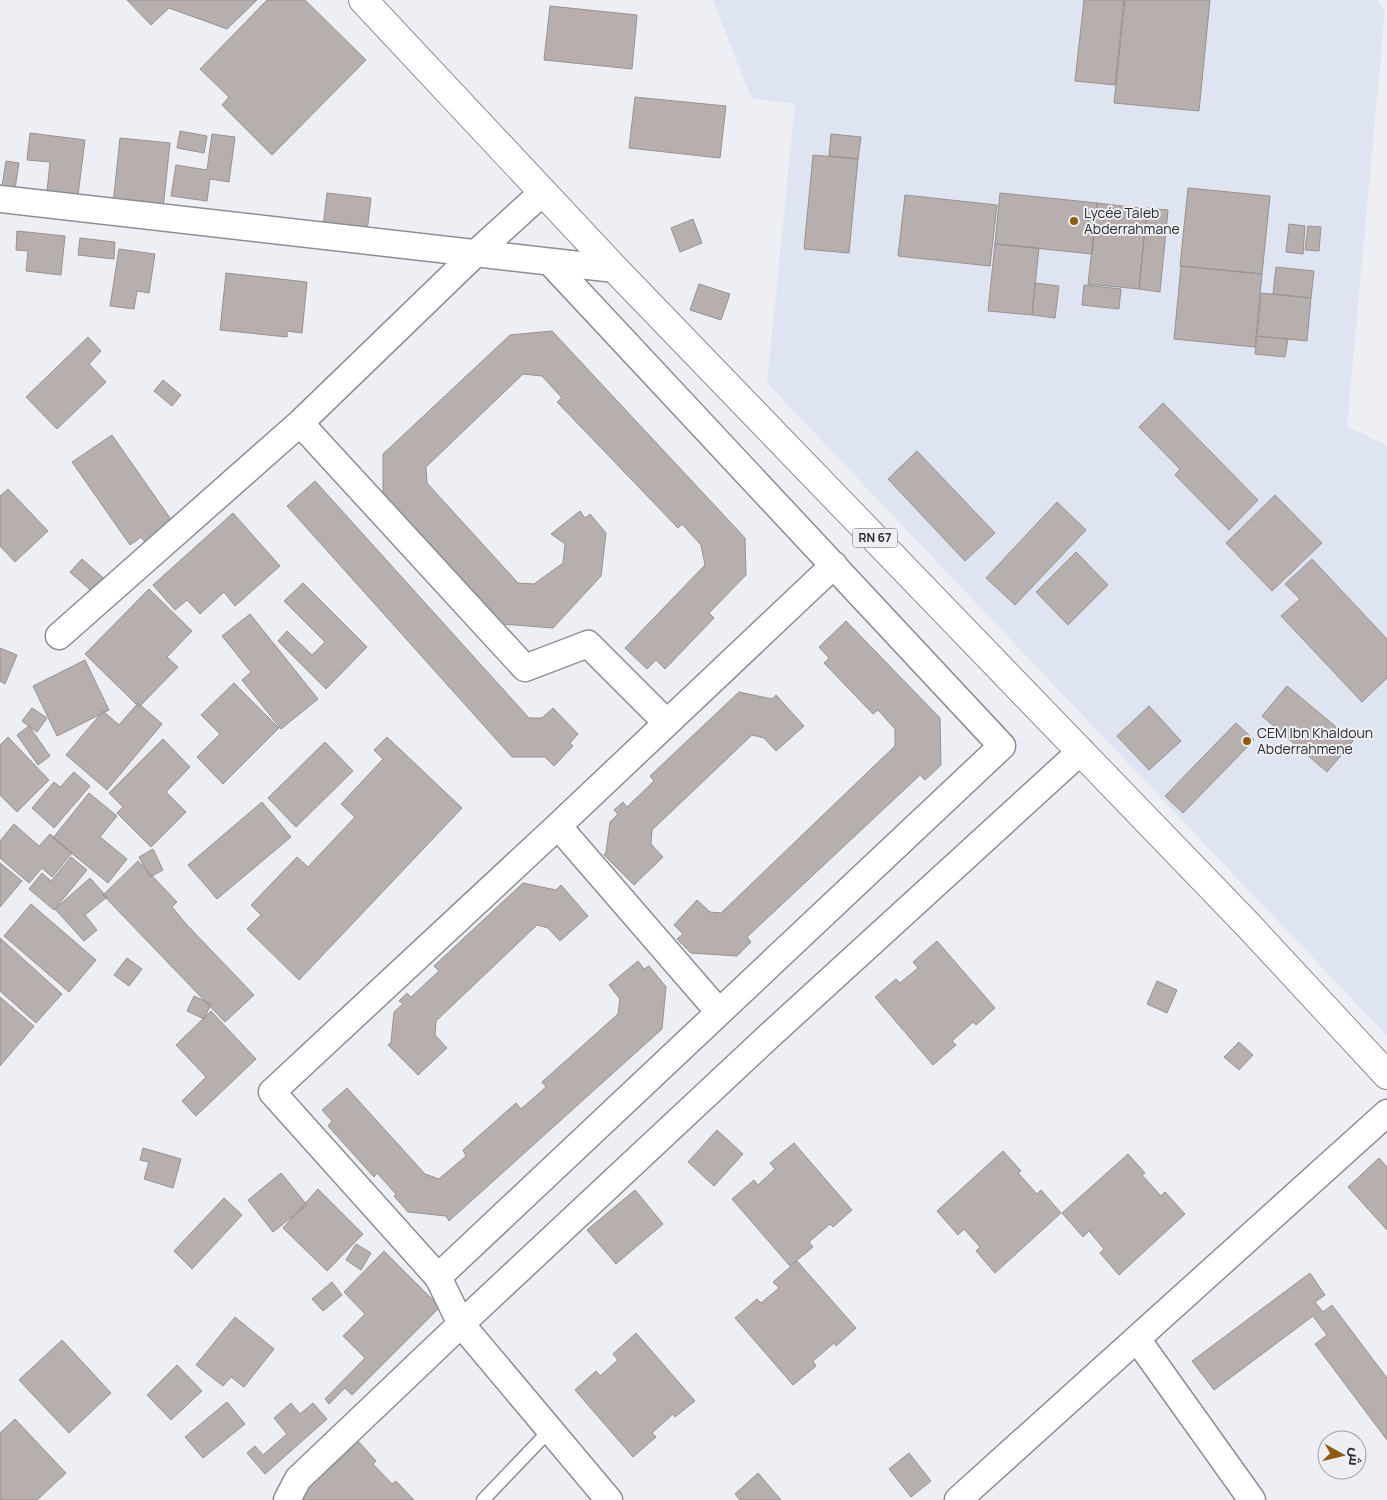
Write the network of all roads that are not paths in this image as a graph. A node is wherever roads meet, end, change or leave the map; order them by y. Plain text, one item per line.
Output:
1 (363, 0) edge
2 (543, 192) junction
3 (0, 199) edge
4 (476, 253) junction
5 (550, 262) junction
6 (615, 269) junction
7 (300, 423) junction
8 (834, 565) junction
9 (59, 636) dead end
10 (667, 723) junction
11 (1081, 751) junction
12 (558, 826) junction
13 (719, 1012) junction
14 (1387, 1074) edge
15 (1387, 1113) edge
16 (438, 1276) junction
17 (461, 1324) junction
18 (1137, 1339) junction
19 (550, 1430) junction
20 (287, 1500) edge
21 (483, 1500) edge
22 (609, 1500) edge
23 (958, 1500) edge
24 (1252, 1500) edge

1 - 2 main road, RN 67
2 - 4 street
2 - 6 main road, RN 67
3 - 4 street
4 - 5 street
4 - 7 street
5 - 6 street
5 - 8 street
6 - 11 main road, RN 67
7 - 9 street
7 - 10 street
8 - 10 street
8 - 13 street
10 - 12 street
11 - 14 main road, RN 67
11 - 17 street
12 - 13 street
12 - 16 street
13 - 16 street
15 - 18 street
16 - 17 street
17 - 19 street
17 - 20 street
18 - 23 street
18 - 24 street
19 - 21 lane
19 - 22 street

